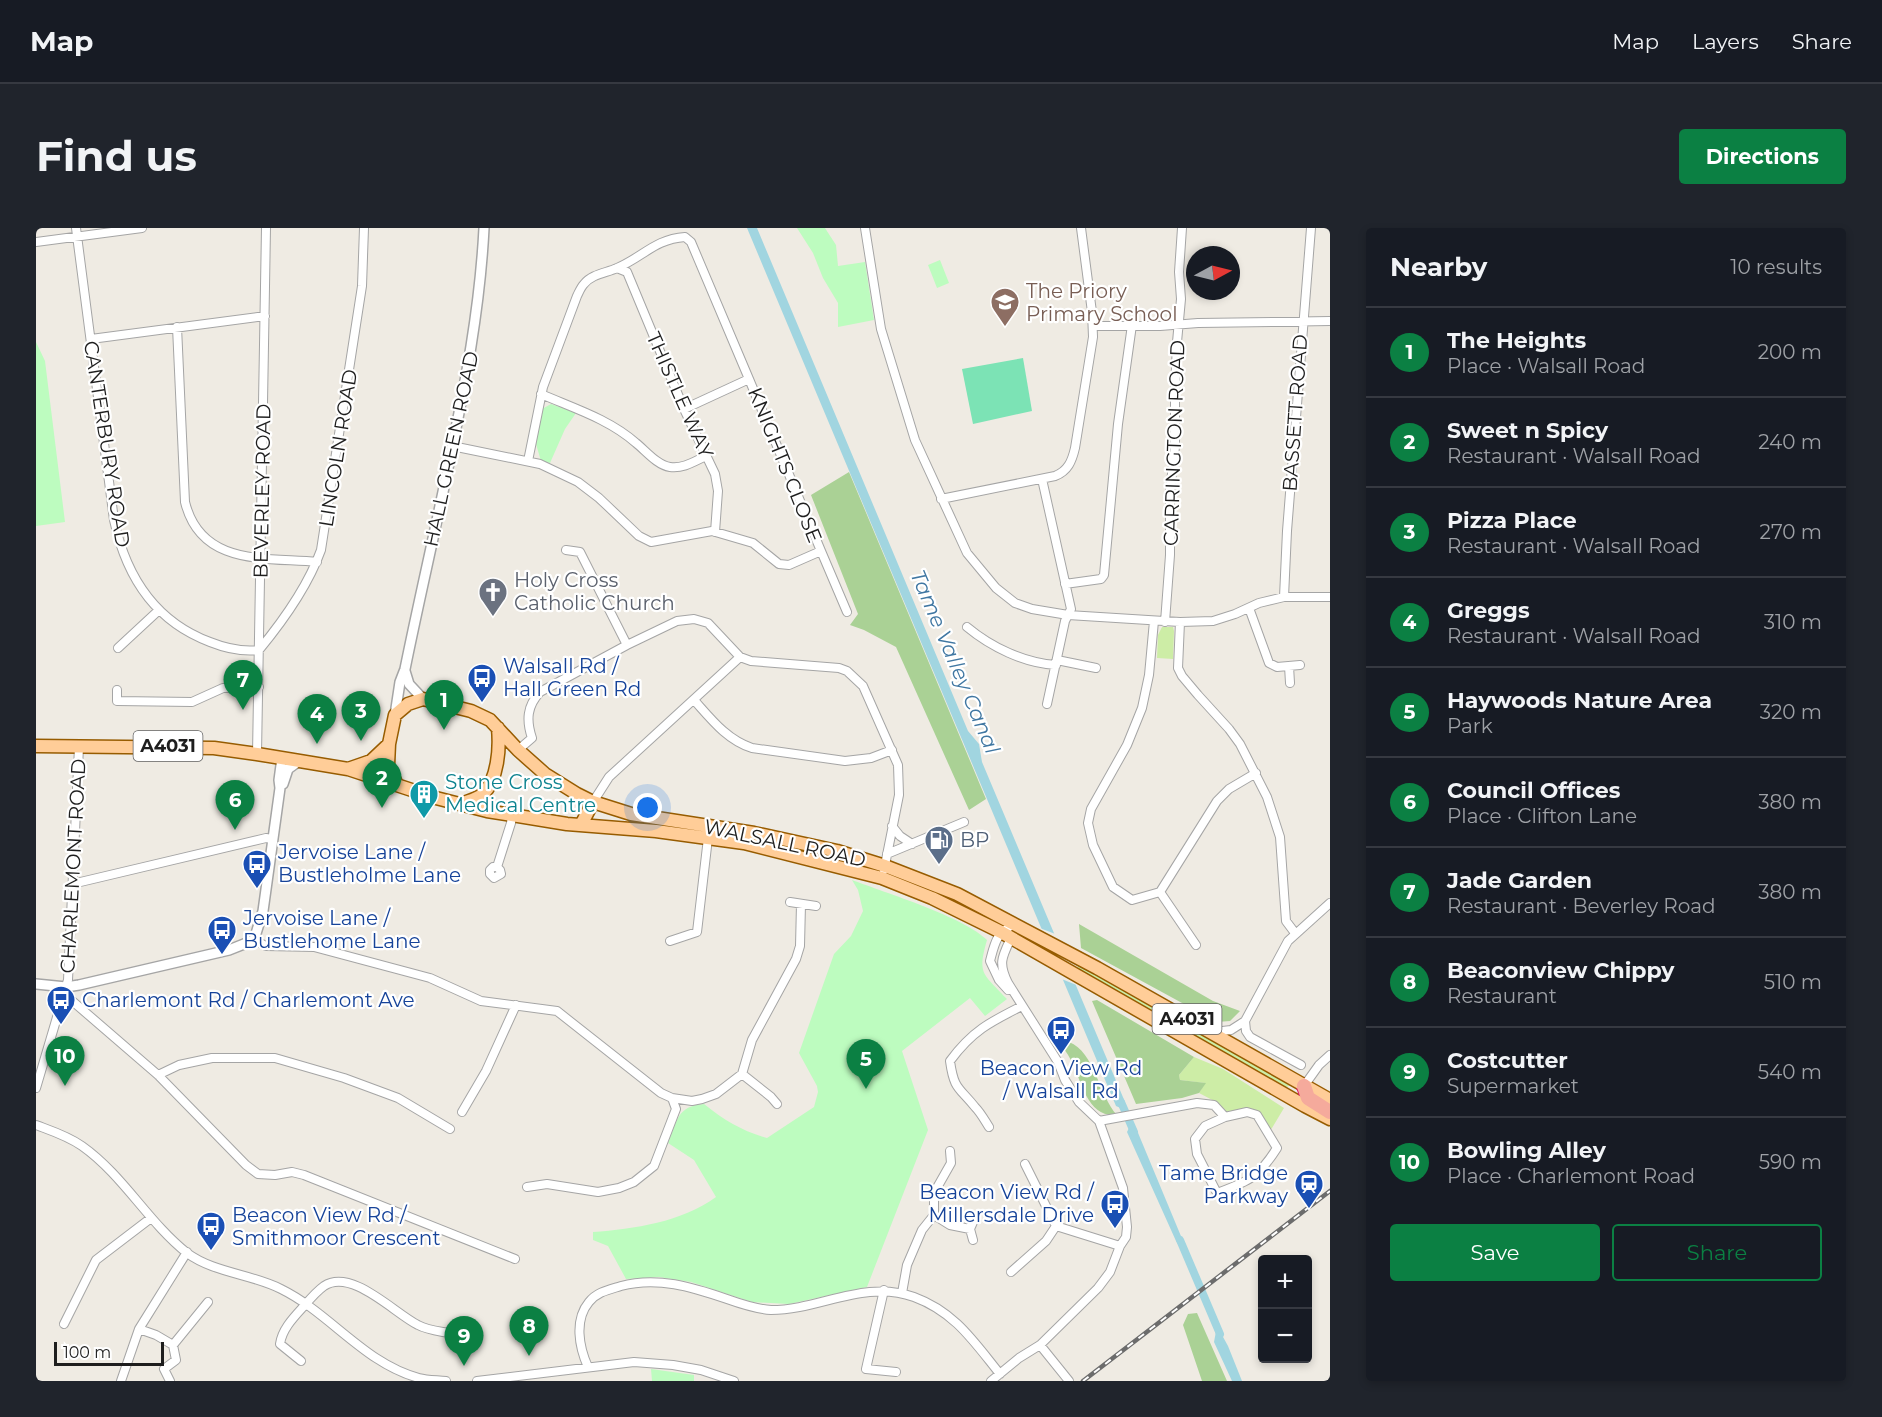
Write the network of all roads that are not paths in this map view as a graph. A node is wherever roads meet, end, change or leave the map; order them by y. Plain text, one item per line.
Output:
1 (142, 228) edge
2 (266, 228) edge
3 (364, 228) edge
4 (484, 228) edge
5 (866, 228) edge
6 (1081, 228) edge
7 (1182, 228) edge
8 (1311, 228) edge
9 (76, 232) edge
10 (36, 242) edge
11 (617, 268) junction
12 (265, 316) junction
13 (1302, 321) junction
14 (1330, 321) edge
15 (1132, 325) junction
16 (1178, 325) junction
17 (1093, 326) junction
18 (177, 327) junction
19 (91, 339) junction
20 (750, 379) junction
21 (541, 394) junction
22 (684, 409) junction
23 (452, 446) junction
24 (706, 456) junction
25 (528, 461) junction
26 (1042, 479) junction
27 (941, 499) junction
28 (715, 532) junction
29 (566, 550) dead end
30 (821, 551) junction
31 (261, 559) junction
32 (317, 562) junction
33 (1065, 584) junction
34 (1284, 597) junction
35 (1330, 597) edge
36 (1249, 608) junction
37 (159, 610) junction
38 (847, 612) dead end
39 (1068, 615) junction
40 (1154, 621) junction
41 (1165, 622) junction
42 (1180, 622) junction
43 (967, 627) dead end
44 (627, 645) junction
45 (118, 648) dead end
46 (259, 650) junction
47 (740, 657) junction
48 (1056, 663) junction
49 (1300, 665) dead end
50 (1289, 666) junction
51 (1096, 668) dead end
52 (405, 669) junction
53 (1290, 683) dead end
54 (259, 687) junction
55 (117, 690) dead end
56 (423, 699) junction
57 (694, 700) junction
58 (1047, 704) dead end
59 (395, 715) junction
60 (497, 727) junction
61 (389, 744) junction
62 (36, 746) edge
63 (79, 747) junction
64 (518, 750) junction
65 (892, 750) junction
66 (257, 754) junction
67 (282, 758) junction
68 (299, 760) junction
69 (348, 769) junction
70 (1256, 773) junction
71 (397, 785) junction
72 (280, 788) junction
73 (593, 802) junction
74 (460, 804) junction
75 (512, 815) junction
76 (964, 822) dead end
77 (581, 825) junction
78 (892, 826) junction
79 (272, 838) junction
80 (708, 838) junction
81 (912, 844) junction
82 (885, 866) junction
83 (497, 867) dead end
84 (72, 884) junction
85 (1160, 892) junction
86 (790, 902) dead end
87 (1330, 903) edge
88 (801, 904) junction
89 (816, 906) dead end
90 (1008, 931) junction
91 (1295, 933) junction
92 (254, 940) junction
93 (670, 941) dead end
94 (1196, 945) dead end
95 (36, 984) edge
96 (65, 990) junction
97 (516, 1005) junction
98 (1022, 1006) junction
99 (1245, 1021) junction
100 (1210, 1033) junction
101 (1330, 1055) edge
102 (1295, 1064) dead end
103 (742, 1074) junction
104 (158, 1075) junction
105 (1304, 1086) junction
106 (36, 1088) edge
107 (779, 1091) dead end
108 (771, 1097) junction
109 (672, 1098) junction
110 (1330, 1100) edge
111 (1296, 1101) junction
112 (777, 1104) dead end
113 (462, 1112) dead end
114 (1330, 1112) edge
115 (1224, 1117) junction
116 (1330, 1119) edge
117 (1099, 1121) junction
118 (36, 1125) edge
119 (989, 1127) dead end
120 (450, 1129) dead end
121 (950, 1151) dead end
122 (1025, 1164) dead end
123 (527, 1187) dead end
124 (934, 1215) junction
125 (151, 1218) junction
126 (974, 1220) dead end
127 (1056, 1226) junction
128 (970, 1229) junction
129 (973, 1240) dead end
130 (1120, 1246) junction
131 (187, 1252) junction
132 (515, 1259) dead end
133 (1011, 1272) dead end
134 (884, 1290) junction
135 (902, 1293) junction
136 (208, 1302) dead end
137 (306, 1304) junction
138 (64, 1324) dead end
139 (139, 1329) junction
140 (449, 1333) dead end
141 (173, 1345) junction
142 (1040, 1345) junction
143 (301, 1361) dead end
144 (588, 1367) junction
145 (896, 1372) dead end
146 (1000, 1374) junction
147 (1067, 1378) edge
148 (418, 1379) edge
149 (496, 1380) edge
150 (121, 1381) edge
151 (170, 1381) edge
152 (446, 1381) edge
153 (477, 1381) edge
154 (734, 1381) edge
155 (992, 1381) edge

1 - 9 street
2 - 12 street, BEVERLEY ROAD
3 - 32 street, LINCOLN ROAD
4 - 23 street, HALL GREEN ROAD
5 - 27 street
6 - 17 street
7 - 16 street, CARRINGTON ROAD
8 - 13 street, BASSETT ROAD
9 - 10 street
9 - 19 street, CANTERBURY ROAD
11 - 20 street
11 - 21 street
11 - 22 street, THISTLE WAY
12 - 18 street
12 - 31 street, BEVERLEY ROAD
13 - 14 street
13 - 16 street
13 - 34 street, BASSETT ROAD
15 - 16 street
15 - 17 street
15 - 33 street
16 - 41 street, CARRINGTON ROAD
17 - 26 street
18 - 19 street
18 - 31 street
19 - 37 street, CANTERBURY ROAD
20 - 22 street, KNIGHTS CLOSE
20 - 30 street, KNIGHTS CLOSE
21 - 24 street
21 - 25 street
22 - 24 street, THISTLE WAY
23 - 25 street
23 - 52 street, HALL GREEN ROAD
24 - 28 street, THISTLE WAY
25 - 28 street
26 - 27 street
26 - 33 street
27 - 39 street
28 - 30 street
29 - 44 street
30 - 38 street, KNIGHTS CLOSE
31 - 32 street
31 - 46 street, BEVERLEY ROAD
32 - 46 street, LINCOLN ROAD
33 - 39 street
34 - 35 street
34 - 36 street
36 - 42 street
36 - 50 street
37 - 45 street
37 - 46 street, CANTERBURY ROAD
39 - 40 street
39 - 48 street
40 - 41 street
40 - 85 street
41 - 42 street
42 - 70 street
43 - 48 street
44 - 47 street
44 - 64 street
46 - 54 street, BEVERLEY ROAD
47 - 57 street
47 - 65 street
48 - 51 street
48 - 58 street
49 - 50 street
50 - 53 street
52 - 56 street
52 - 59 street, HALL GREEN ROAD
54 - 55 street
54 - 66 street, BEVERLEY ROAD
56 - 59 main road
56 - 60 main road, WALSALL ROAD / A4031
57 - 65 street
57 - 73 street
59 - 61 main road
60 - 64 main road, WALSALL ROAD / A4031
60 - 74 main road
61 - 69 main road
61 - 71 main road
62 - 63 main road, WALSALL ROAD / A4031
63 - 66 main road, WALSALL ROAD / A4031
63 - 84 street, CHARLEMONT ROAD
64 - 73 main road, WALSALL ROAD / A4031
65 - 78 street
66 - 67 main road, WALSALL ROAD / A4031
67 - 68 main road, WALSALL ROAD / A4031
67 - 72 street
68 - 69 main road, WALSALL ROAD / A4031
68 - 72 street
69 - 71 main road, WALSALL ROAD / A4031
70 - 85 street
70 - 91 street
71 - 74 main road, WALSALL ROAD / A4031
72 - 79 street
73 - 77 main road
73 - 82 main road, WALSALL ROAD / A4031
74 - 75 main road, WALSALL ROAD / A4031
75 - 77 main road, WALSALL ROAD / A4031
75 - 83 street
76 - 81 street
77 - 80 main road, WALSALL ROAD / A4031
78 - 81 street
78 - 82 street
79 - 84 street
79 - 92 street
80 - 82 main road, WALSALL ROAD / A4031
80 - 93 street
81 - 82 street
82 - 90 main road, WALSALL ROAD / A4031
82 - 90 main road, WALSALL ROAD / A4031
84 - 96 street, CHARLEMONT ROAD
85 - 94 street
86 - 88 street
87 - 91 street
88 - 89 street
88 - 103 street
90 - 98 street
90 - 98 street
90 - 100 main road, WALSALL ROAD / A4031
90 - 111 main road, WALSALL ROAD / A4031
91 - 99 street
92 - 96 street
92 - 97 street
95 - 96 street
96 - 104 street
96 - 106 street, CHARLEMONT ROAD
97 - 109 street
97 - 113 street
98 - 117 street
98 - 119 street
99 - 100 street
99 - 102 street
100 - 105 main road, WALSALL ROAD / A4031
101 - 105 street
103 - 108 street
103 - 109 street
104 - 120 street
104 - 132 street
105 - 110 main road, WALSALL ROAD / A4031
105 - 111 highway
105 - 114 highway
107 - 108 street
108 - 112 street
109 - 123 street
111 - 116 main road, WALSALL ROAD / A4031
115 - 115 street
115 - 117 street
117 - 130 street
118 - 125 street
121 - 124 street
122 - 127 street
124 - 128 street
124 - 135 street
125 - 131 street
125 - 138 street
126 - 128 street
127 - 130 street
127 - 133 street
128 - 129 street
130 - 142 street
131 - 137 street
131 - 139 street
134 - 135 street
134 - 144 street
134 - 145 street
135 - 146 street
136 - 141 street
137 - 140 street
137 - 143 street
137 - 148 street
139 - 141 street
139 - 150 street
141 - 151 street
142 - 146 street
142 - 147 street
144 - 149 street
144 - 154 street
146 - 155 street
148 - 152 street
149 - 153 street

